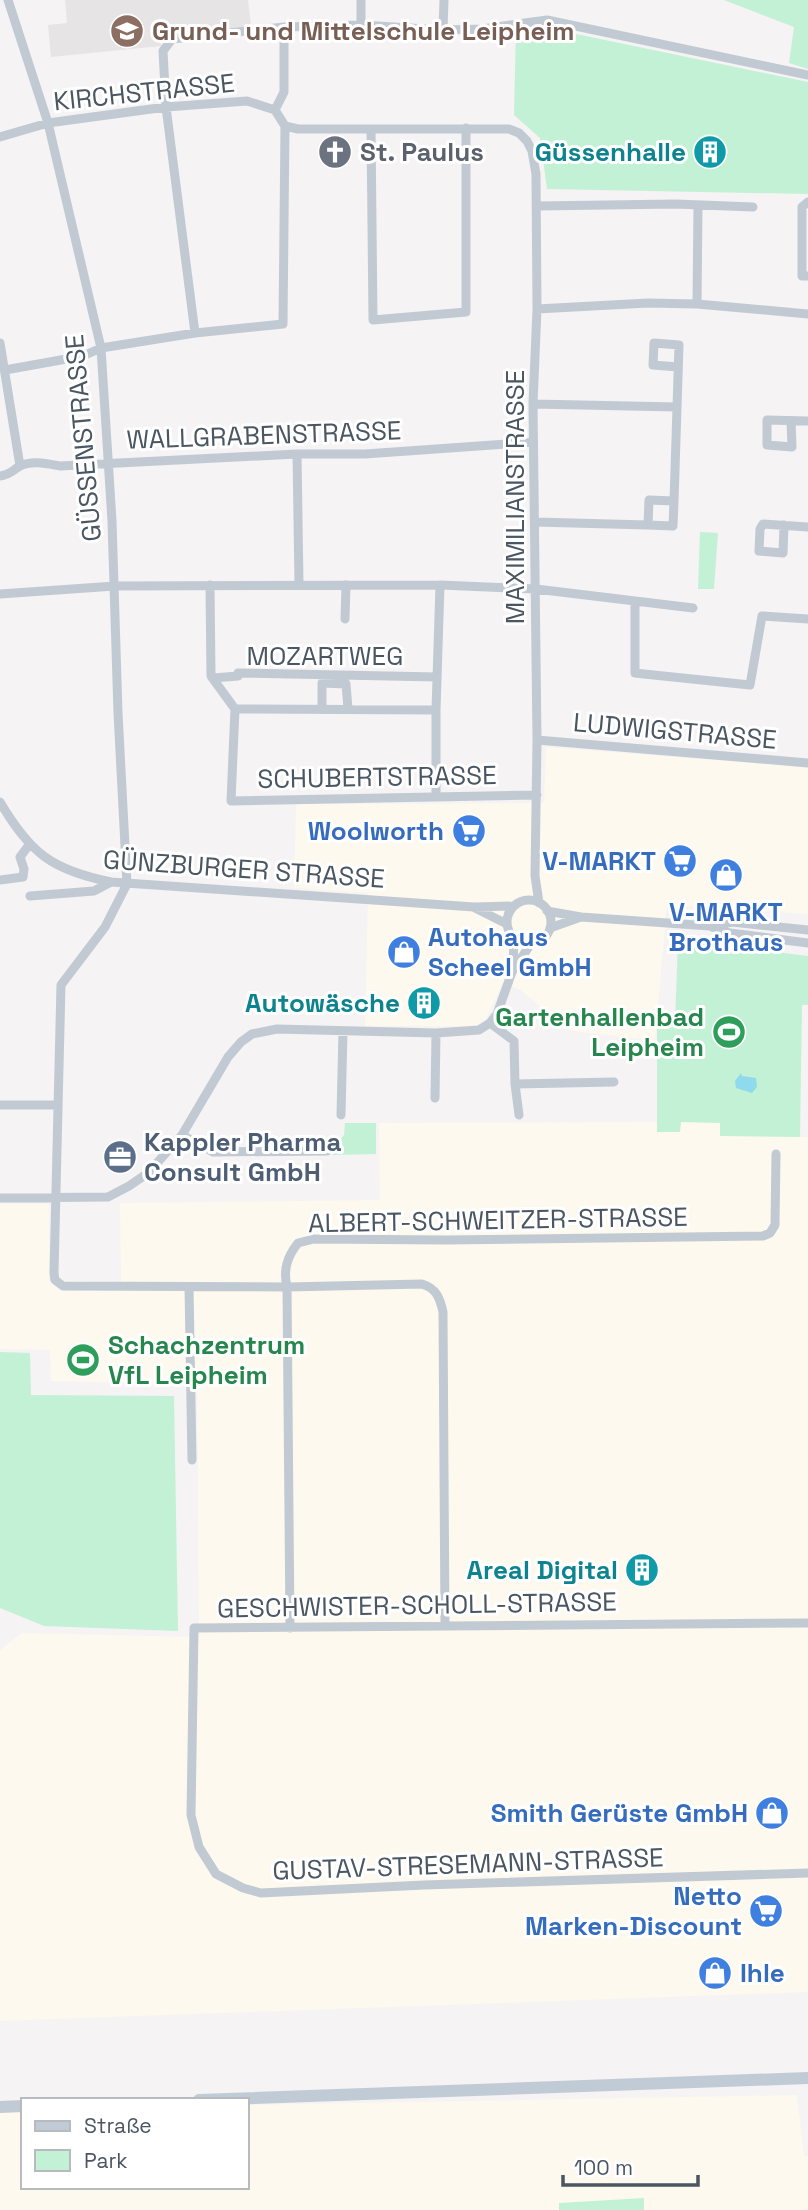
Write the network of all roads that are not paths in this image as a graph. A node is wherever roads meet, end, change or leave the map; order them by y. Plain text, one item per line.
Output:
1 (8, 0) edge
2 (361, 0) edge
3 (444, 0) edge
4 (361, 26) junction
5 (284, 27) junction
6 (443, 30) junction
7 (808, 75) edge
8 (166, 107) junction
9 (275, 110) junction
10 (48, 123) junction
11 (285, 126) junction
12 (466, 128) junction
13 (371, 130) junction
14 (0, 137) edge
15 (808, 202) edge
16 (537, 206) junction
17 (698, 206) junction
18 (753, 207) dead end
19 (805, 249) edge
20 (808, 276) edge
21 (698, 304) junction
22 (537, 309) junction
23 (808, 314) edge
24 (195, 333) junction
25 (0, 343) edge
26 (101, 348) junction
27 (678, 367) dead end
28 (5, 370) junction
29 (533, 404) junction
30 (677, 407) junction
31 (791, 421) dead end
32 (808, 421) edge
33 (533, 442) junction
34 (297, 454) junction
35 (109, 463) junction
36 (20, 466) junction
37 (0, 476) edge
38 (674, 501) junction
39 (535, 522) junction
40 (648, 525) junction
41 (784, 525) dead end
42 (808, 527) edge
43 (299, 584) junction
44 (210, 585) junction
45 (346, 585) junction
46 (440, 585) junction
47 (115, 586) junction
48 (536, 589) junction
49 (0, 594) edge
50 (635, 601) junction
51 (693, 608) dead end
52 (345, 619) dead end
53 (808, 619) edge
54 (437, 677) junction
55 (213, 678) junction
56 (322, 708) junction
57 (235, 709) junction
58 (348, 709) junction
59 (436, 710) junction
60 (537, 740) junction
61 (808, 763) edge
62 (537, 795) junction
63 (436, 797) junction
64 (0, 802) edge
65 (29, 845) junction
66 (535, 876) junction
67 (0, 880) edge
68 (111, 882) junction
69 (127, 884) junction
70 (30, 896) dead end
71 (527, 901) junction
72 (538, 903) junction
73 (514, 906) junction
74 (474, 907) junction
75 (547, 911) junction
76 (581, 917) junction
77 (507, 924) junction
78 (710, 926) junction
79 (550, 928) junction
80 (808, 930) edge
81 (514, 938) junction
82 (808, 943) edge
83 (530, 944) junction
84 (513, 972) junction
85 (490, 1023) junction
86 (343, 1031) junction
87 (436, 1033) junction
88 (614, 1082) dead end
89 (515, 1084) junction
90 (435, 1098) dead end
91 (0, 1105) edge
92 (57, 1105) junction
93 (341, 1115) dead end
94 (519, 1115) dead end
95 (182, 1135) junction
96 (327, 1151) dead end
97 (776, 1154) dead end
98 (0, 1198) edge
99 (54, 1198) junction
100 (189, 1287) junction
101 (287, 1287) junction
102 (192, 1460) dead end
103 (808, 1623) edge
104 (445, 1626) junction
105 (290, 1628) junction
106 (194, 1629) joint
107 (808, 1873) edge
108 (808, 2078) edge
109 (248, 2098) edge
110 (21, 2106) edge
111 (0, 2107) edge

1 - 10 street, GÜSSENSTRASSE
2 - 4 street
3 - 6 street
4 - 5 street
4 - 6 street
5 - 8 street
5 - 9 street
6 - 7 street
8 - 9 street, KIRCHSTRASSE
8 - 10 street, KIRCHSTRASSE
8 - 24 street
9 - 11 street
10 - 14 street, KIRCHSTRASSE
10 - 26 street, GÜSSENSTRASSE
11 - 13 street
11 - 24 street
12 - 13 street
12 - 13 street
12 - 16 street, MAXIMILIANSTRASSE
15 - 19 street
16 - 17 street
16 - 22 street, MAXIMILIANSTRASSE
17 - 18 street
17 - 21 street
19 - 20 street
21 - 22 street
21 - 23 street
22 - 29 street, MAXIMILIANSTRASSE
24 - 26 street
25 - 28 street
26 - 28 street
26 - 35 street, GÜSSENSTRASSE
27 - 30 street
28 - 36 street
29 - 30 street
29 - 33 street, MAXIMILIANSTRASSE
30 - 38 street
31 - 32 street
33 - 34 street, WALLGRABENSTRASSE
33 - 39 street, MAXIMILIANSTRASSE
34 - 35 street, WALLGRABENSTRASSE
34 - 43 street
35 - 36 street, WALLGRABENSTRASSE
35 - 47 street, GÜSSENSTRASSE
36 - 37 street, WALLGRABENSTRASSE
38 - 40 street
38 - 40 street
39 - 40 street
39 - 48 street, MAXIMILIANSTRASSE
41 - 42 street
43 - 44 street
43 - 45 street
44 - 47 street
44 - 55 street
45 - 46 street
45 - 52 street
46 - 48 street
46 - 54 street
47 - 49 street
47 - 69 street, GÜSSENSTRASSE
48 - 50 street
48 - 60 street, MAXIMILIANSTRASSE
50 - 51 street
50 - 53 street
54 - 55 street, MOZARTWEG
54 - 59 street
55 - 57 street
56 - 57 street
56 - 58 street
56 - 58 street
57 - 63 street, SCHUBERTSTRASSE
58 - 59 street
59 - 63 street
60 - 61 street, LUDWIGSTRASSE
60 - 62 street, MAXIMILIANSTRASSE
62 - 63 street, SCHUBERTSTRASSE
62 - 66 street, MAXIMILIANSTRASSE
64 - 65 street, GÜNZBURGER STRASSE
65 - 67 street
65 - 68 street, GÜNZBURGER STRASSE
66 - 71 street, MAXIMILIANSTRASSE
66 - 72 street, MAXIMILIANSTRASSE
68 - 69 street, GÜNZBURGER STRASSE
68 - 70 street
69 - 74 street, GÜNZBURGER STRASSE
69 - 92 street
71 - 72 street
71 - 73 street
72 - 75 street
73 - 74 street, GÜNZBURGER STRASSE
73 - 77 street
74 - 77 street, GÜNZBURGER STRASSE
75 - 76 street
75 - 79 street
76 - 78 street
76 - 79 street
77 - 81 street
78 - 80 street
78 - 82 street
79 - 83 street
81 - 83 street
81 - 84 street
83 - 84 street
84 - 85 street
85 - 87 street
85 - 89 street
86 - 87 street
86 - 93 street
86 - 95 street
87 - 90 street
88 - 89 street
89 - 94 street
91 - 92 street
92 - 99 street
95 - 96 street
95 - 99 street
97 - 101 street, ALBERT-SCHWEITZER-STRASSE
98 - 99 street
99 - 100 street
100 - 101 street
100 - 102 street
101 - 104 street
101 - 105 street
103 - 104 street, GESCHWISTER-SCHOLL-STRASSE
104 - 105 street, GESCHWISTER-SCHOLL-STRASSE
105 - 106 street, GESCHWISTER-SCHOLL-STRASSE
106 - 107 street, GUSTAV-STRESEMANN-STRASSE
108 - 109 main road
110 - 111 main road

